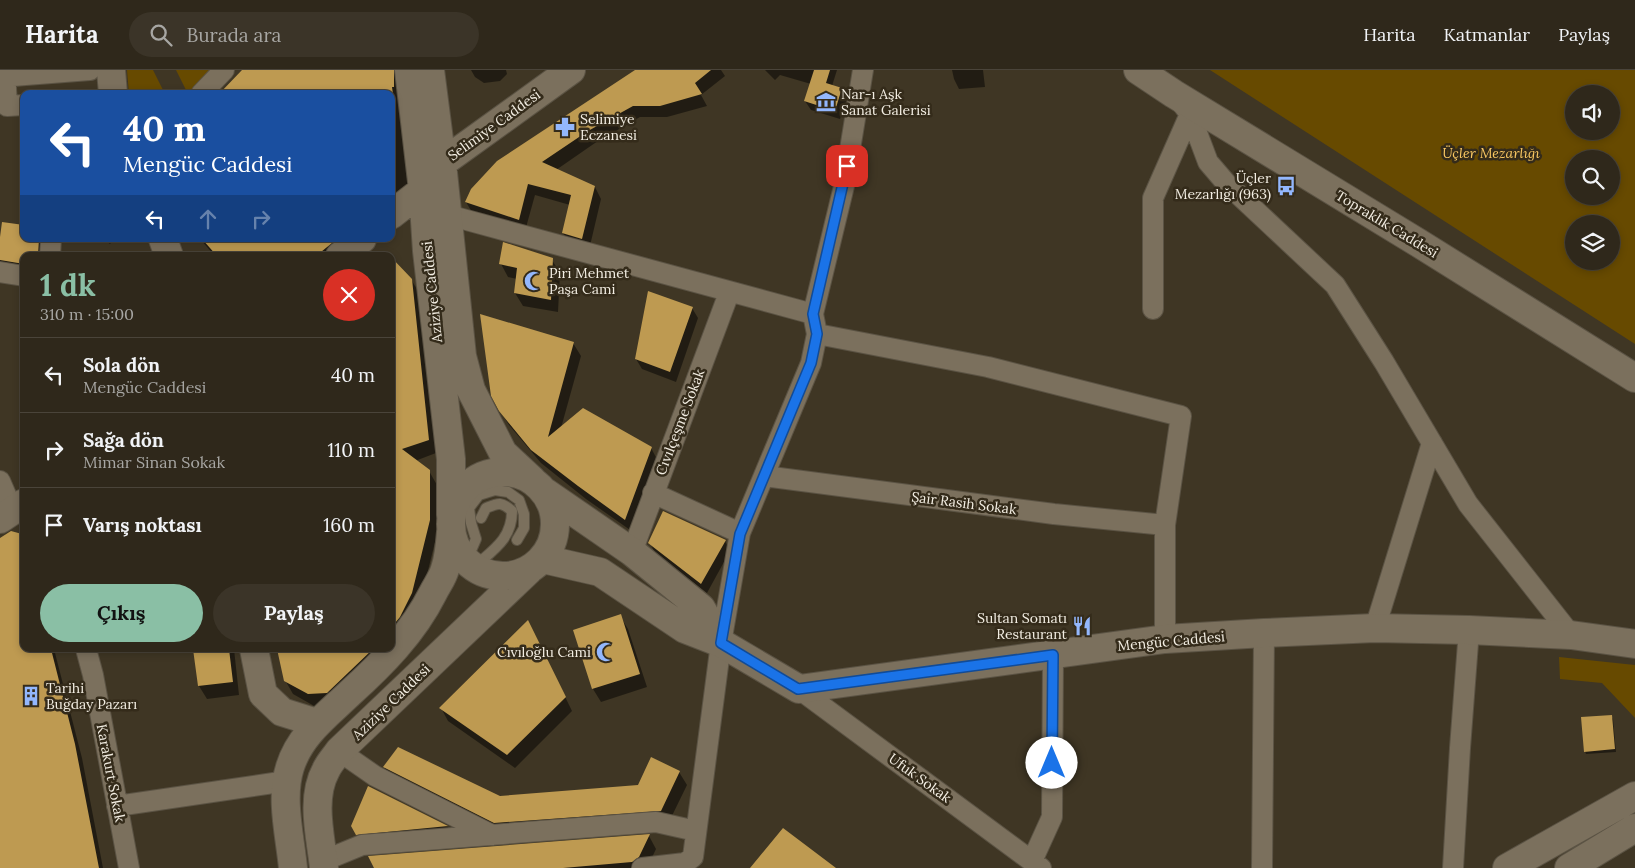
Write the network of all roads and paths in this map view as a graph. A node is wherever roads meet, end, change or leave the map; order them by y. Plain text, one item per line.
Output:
1 (90, 70) edge
2 (111, 70) edge
3 (224, 70) edge
4 (409, 70) edge
5 (430, 70) edge
6 (571, 70) edge
7 (863, 70) edge
8 (1138, 70) edge
9 (4, 75) edge
10 (113, 90) edge
11 (205, 90) edge
12 (1182, 104) junction
13 (16, 106) edge
14 (442, 163) junction
15 (422, 190) junction
16 (395, 212) edge
17 (448, 215) junction
18 (358, 242) edge
19 (345, 252) edge
20 (0, 272) edge
21 (20, 275) edge
22 (729, 292) junction
23 (1153, 309) dead end
24 (813, 314) junction
25 (817, 334) junction
26 (1635, 378) edge
27 (1432, 443) junction
28 (764, 476) junction
29 (0, 481) edge
30 (538, 486) junction
31 (653, 493) junction
32 (12, 511) edge
33 (481, 518) dead end
34 (451, 524) junction
35 (1165, 525) junction
36 (740, 534) junction
37 (517, 540) dead end
38 (632, 552) junction
39 (470, 564) junction
40 (536, 564) junction
41 (1375, 628) junction
42 (1469, 630) junction
43 (1264, 633) junction
44 (1572, 635) junction
45 (1165, 639) junction
46 (721, 643) junction
47 (1635, 644) edge
48 (395, 647) edge
49 (87, 652) edge
50 (255, 652) edge
51 (391, 652) edge
52 (1053, 655) junction
53 (798, 689) junction
54 (317, 723) junction
55 (339, 751) junction
56 (287, 781) junction
57 (1635, 796) edge
58 (117, 806) junction
59 (1635, 828) edge
60 (696, 831) junction
61 (492, 835) junction
62 (698, 863) edge
63 (324, 864) edge
64 (1036, 865) edge
65 (129, 868) edge
66 (293, 868) edge
67 (642, 868) edge
68 (1262, 868) edge
69 (1453, 868) edge
70 (1507, 868) edge
71 (1569, 868) edge

1 - 9 street
2 - 10 main road
3 - 11 street
4 - 15 main road, Aziziye Caddesi
5 - 14 main road, Aziziye Caddesi
6 - 14 main road, Selimiye Caddesi
7 - 24 street
8 - 12 main road, Topraklık Caddesi
9 - 13 street
12 - 23 street
12 - 26 main road, Topraklık Caddesi
12 - 27 street
14 - 17 main road, Aziziye Caddesi
15 - 16 main road
15 - 34 main road, Aziziye Caddesi
17 - 22 street
17 - 30 main road, Aziziye Caddesi
18 - 19 main road
20 - 21 street
22 - 24 street
22 - 31 street, Cıvılçeşme Sokak
24 - 25 street
25 - 28 street
25 - 35 street
27 - 41 street
27 - 44 street
28 - 35 street, Şair Rasih Sokak
28 - 36 street
29 - 32 street
30 - 34 main road
30 - 38 main road
30 - 40 main road
31 - 36 street
31 - 38 street, Cıvılçeşme Sokak
33 - 39 lane
34 - 39 main road
34 - 48 main road, Aziziye Caddesi
35 - 45 street
36 - 46 street
37 - 39 lane
38 - 46 main road
39 - 40 main road
40 - 46 main road
40 - 55 main road, Aziziye Caddesi
41 - 42 main road, Mengüc Caddesi
41 - 43 main road, Mengüc Caddesi
42 - 44 main road, Mengüc Caddesi
42 - 69 street
43 - 45 main road, Mengüc Caddesi
43 - 68 street
44 - 47 main road, Mengüc Caddesi
45 - 52 main road, Mengüc Caddesi
46 - 53 main road
46 - 60 street
49 - 58 street, Karakurt Sokak
50 - 54 main road
51 - 54 main road, Aziziye Caddesi
52 - 53 main road, Mengüc Caddesi
52 - 64 street
53 - 64 street, Ufuk Sokak
54 - 56 main road, Aziziye Caddesi
55 - 61 street
55 - 63 main road, Aziziye Caddesi
56 - 58 street
56 - 66 main road, Aziziye Caddesi
57 - 70 main road
58 - 65 street, Karakurt Sokak
59 - 71 main road
60 - 61 street
60 - 62 street
61 - 63 street
62 - 67 street

